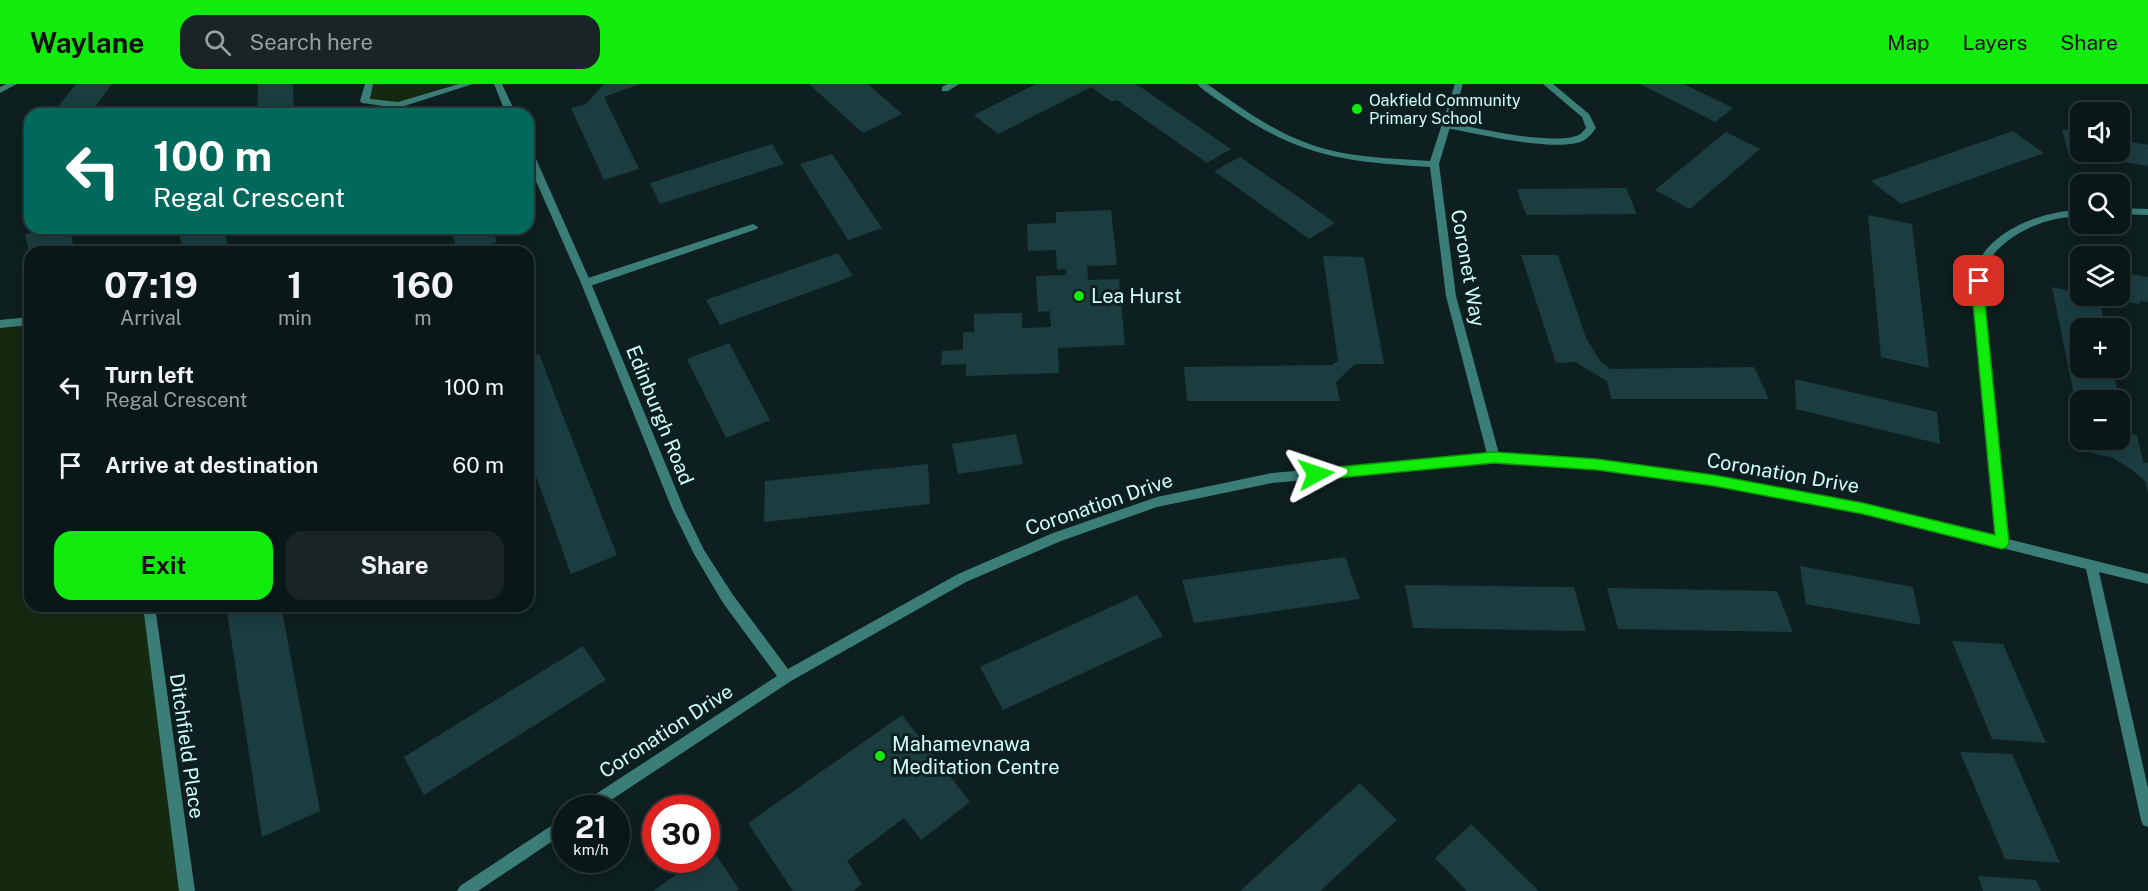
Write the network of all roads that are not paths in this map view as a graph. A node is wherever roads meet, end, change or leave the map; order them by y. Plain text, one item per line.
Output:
1 (13, 84) edge
2 (369, 84) edge
3 (469, 84) edge
4 (498, 84) edge
5 (955, 84) edge
6 (1201, 84) edge
7 (1459, 84) edge
8 (1547, 84) edge
9 (945, 89) dead end
10 (0, 90) edge
11 (508, 108) edge
12 (1446, 125) junction
13 (1434, 164) junction
14 (534, 166) edge
15 (2130, 211) edge
16 (2148, 212) edge
17 (2070, 214) edge
18 (753, 227) dead end
19 (586, 283) junction
20 (24, 322) edge
21 (0, 324) edge
22 (1494, 458) junction
23 (2002, 543) junction
24 (2091, 565) junction
25 (2148, 579) edge
26 (150, 612) edge
27 (786, 677) junction
28 (607, 795) edge
29 (2148, 820) edge
30 (552, 832) edge
31 (187, 891) edge
32 (465, 891) edge

1 - 10 street
2 - 3 street
4 - 11 street
5 - 9 street
6 - 13 street
7 - 12 street, Coronet Way
8 - 12 street
12 - 13 street, Coronet Way
13 - 22 street, Coronet Way
14 - 19 street, Edinburgh Road
15 - 16 street
17 - 23 street
18 - 19 street
19 - 27 street, Edinburgh Road
20 - 21 street
22 - 23 street, Coronation Drive
22 - 27 street, Coronation Drive
23 - 24 street, Coronation Drive
24 - 25 street, Coronation Drive
24 - 29 street
26 - 31 street, Ditchfield Place
27 - 28 street, Coronation Drive
30 - 32 street

